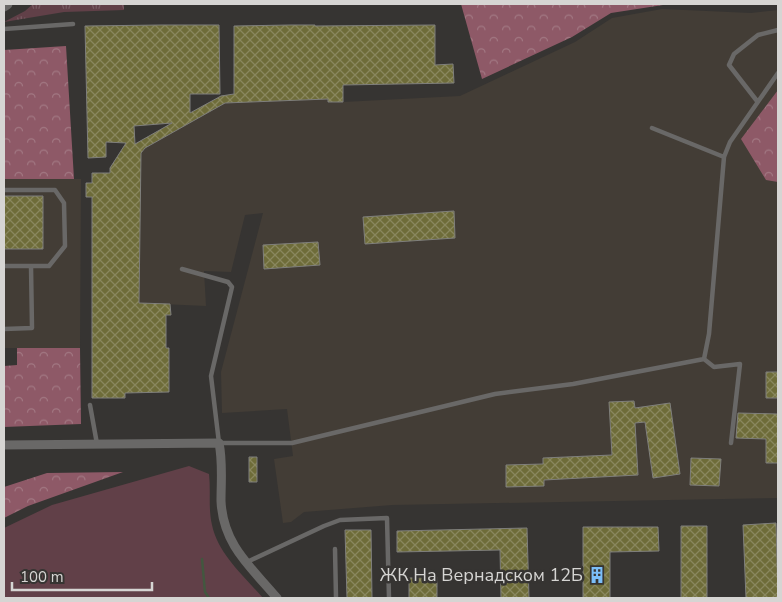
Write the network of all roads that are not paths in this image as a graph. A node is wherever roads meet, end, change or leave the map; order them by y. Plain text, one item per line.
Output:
1 (73, 24) dead end
2 (4, 29) edge
3 (778, 30) edge
4 (778, 73) edge
5 (757, 101) junction
6 (652, 128) dead end
7 (724, 157) junction
8 (4, 190) edge
9 (4, 266) edge
10 (30, 266) junction
11 (182, 269) dead end
12 (4, 329) edge
13 (704, 359) junction
14 (90, 404) dead end
15 (219, 443) junction
16 (97, 444) junction
17 (731, 444) dead end
18 (4, 445) edge
19 (334, 549) dead end
20 (247, 562) junction
21 (277, 598) edge
22 (336, 598) edge
23 (389, 598) edge

1 - 2 lane
3 - 5 lane
4 - 5 lane
5 - 7 lane
6 - 7 lane
7 - 13 lane
8 - 10 lane
9 - 10 lane
10 - 12 lane
11 - 15 lane
13 - 15 lane
13 - 17 lane
14 - 16 lane
15 - 16 street
15 - 20 street
16 - 18 street
19 - 22 lane
20 - 21 street
20 - 23 lane

